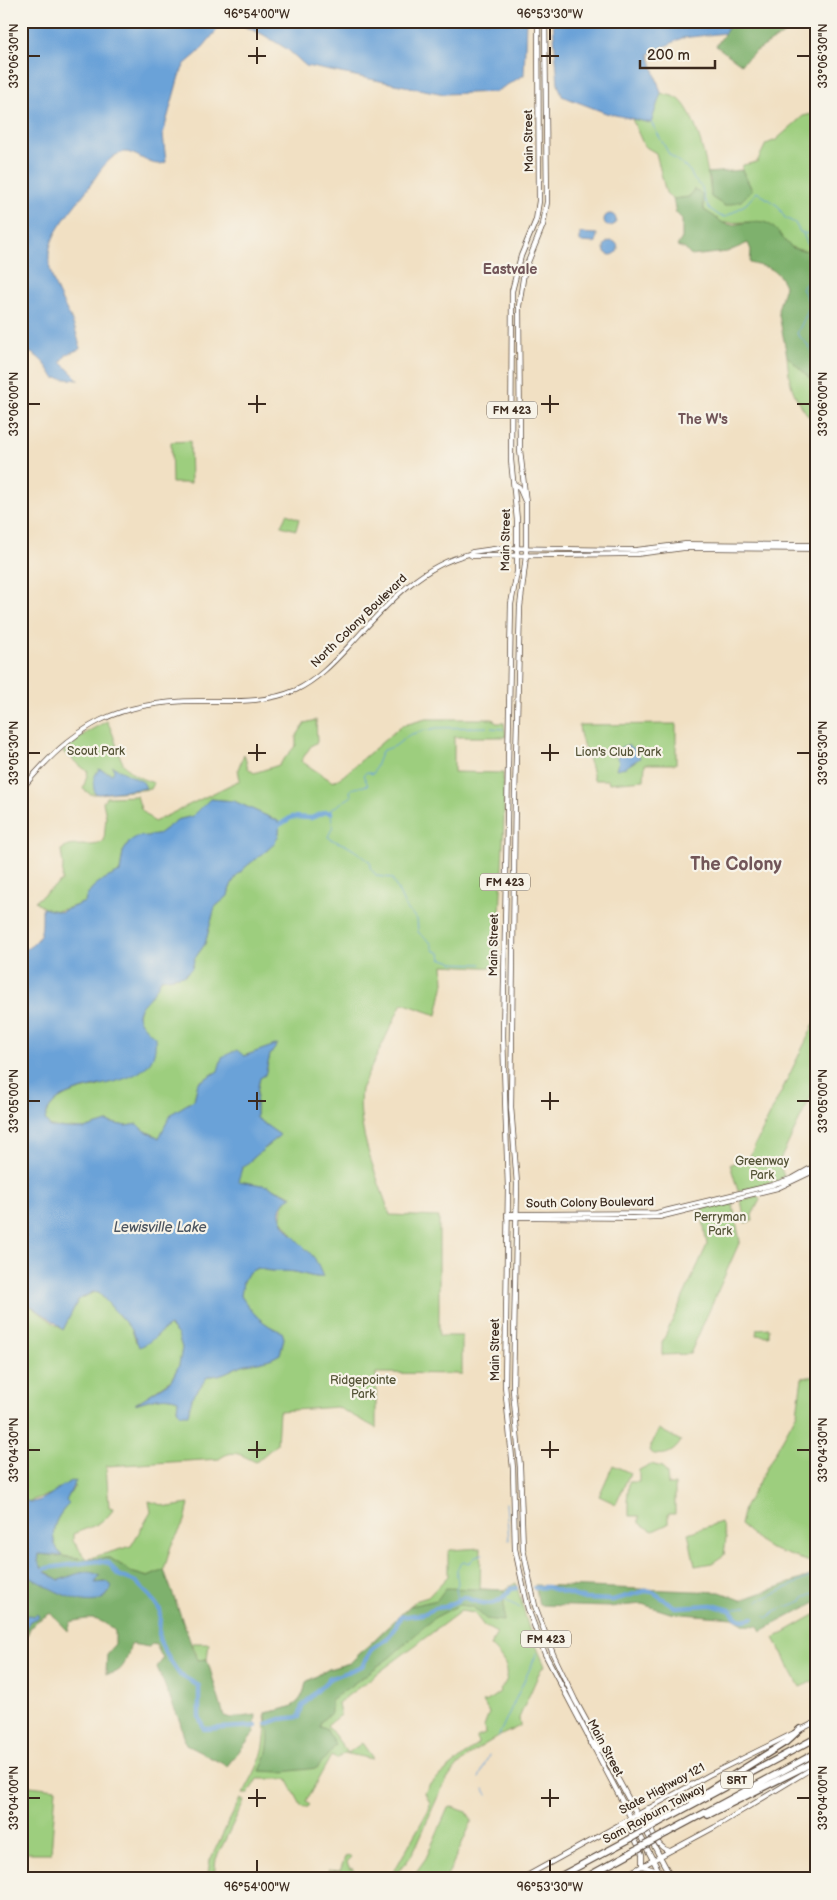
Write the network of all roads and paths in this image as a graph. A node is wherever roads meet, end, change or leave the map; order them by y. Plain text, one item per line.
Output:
1 (538, 21) edge
2 (545, 21) edge
3 (514, 484) junction
4 (526, 502) junction
5 (816, 545) edge
6 (517, 548) junction
7 (526, 548) junction
8 (816, 549) edge
9 (469, 554) junction
10 (517, 556) junction
11 (526, 556) junction
12 (21, 790) edge
13 (506, 814) junction
14 (514, 814) junction
15 (512, 1133) junction
16 (506, 1134) junction
17 (816, 1165) edge
18 (816, 1170) edge
19 (507, 1215) junction
20 (516, 1215) junction
21 (632, 1216) junction
22 (505, 1325) junction
23 (513, 1325) junction
24 (515, 1549) junction
25 (523, 1549) junction
26 (816, 1722) edge
27 (800, 1729) junction
28 (816, 1738) edge
29 (590, 1742) junction
30 (603, 1750) junction
31 (816, 1753) edge
32 (816, 1760) edge
33 (816, 1766) edge
34 (648, 1808) junction
35 (638, 1814) junction
36 (698, 1816) junction
37 (631, 1818) junction
38 (658, 1823) junction
39 (620, 1824) junction
40 (670, 1850) junction
41 (660, 1856) junction
42 (653, 1860) junction
43 (642, 1866) junction
44 (660, 1873) junction
45 (521, 1879) edge
46 (555, 1879) edge
47 (582, 1879) edge
48 (618, 1879) edge
49 (664, 1879) edge
50 (672, 1879) edge

1 - 3 main road, Main Street / FM 423
2 - 4 main road, Main Street / FM 423
3 - 4 main road
3 - 6 main road, Main Street / FM 423
4 - 7 main road, Main Street / FM 423
5 - 7 main road, North Colony Boulevard
6 - 7 main road, North Colony Boulevard
6 - 9 main road, North Colony Boulevard
6 - 10 main road, Main Street / FM 423
7 - 11 main road, Main Street / FM 423
8 - 11 main road, North Colony Boulevard
9 - 10 main road, North Colony Boulevard
9 - 12 main road, North Colony Boulevard
10 - 11 main road, North Colony Boulevard
10 - 13 main road, Main Street / FM 423
11 - 14 main road, Main Street / FM 423
13 - 14 main road
13 - 16 main road, Main Street / FM 423
14 - 15 main road, Main Street / FM 423
15 - 16 main road
15 - 20 main road, Main Street / FM 423
16 - 19 main road, Main Street / FM 423
17 - 21 main road, South Colony Boulevard
18 - 21 main road, South Colony Boulevard
19 - 20 main road, South Colony Boulevard
19 - 22 main road, Main Street / FM 423
20 - 21 main road, South Colony Boulevard
20 - 23 main road, Main Street / FM 423
22 - 23 main road
22 - 24 main road, Main Street / FM 423
23 - 25 main road, Main Street / FM 423
24 - 25 main road
24 - 29 main road, Main Street / FM 423
25 - 30 main road, Main Street / FM 423
26 - 27 main road, State Highway 121
27 - 34 main road, State Highway 121
27 - 38 highway
28 - 38 highway, Sam Rayburn Tollway / SRT
29 - 30 main road
29 - 37 main road, Main Street / FM 423
30 - 35 main road, Main Street / FM 423
31 - 36 highway, Sam Rayburn Tollway / SRT
32 - 36 highway
33 - 40 main road
34 - 35 main road, State Highway 121
34 - 40 main road
35 - 37 main road, State Highway 121
35 - 41 main road, FM 423
36 - 47 highway, Sam Rayburn Tollway / SRT, bridge
37 - 39 main road, State Highway 121
37 - 42 main road, FM 423
38 - 46 highway, Sam Rayburn Tollway / SRT, bridge
39 - 43 main road
39 - 45 main road, State Highway 121
40 - 41 main road
41 - 42 main road
41 - 50 main road
42 - 43 main road
42 - 44 main road
43 - 44 main road
43 - 48 main road
44 - 49 main road

